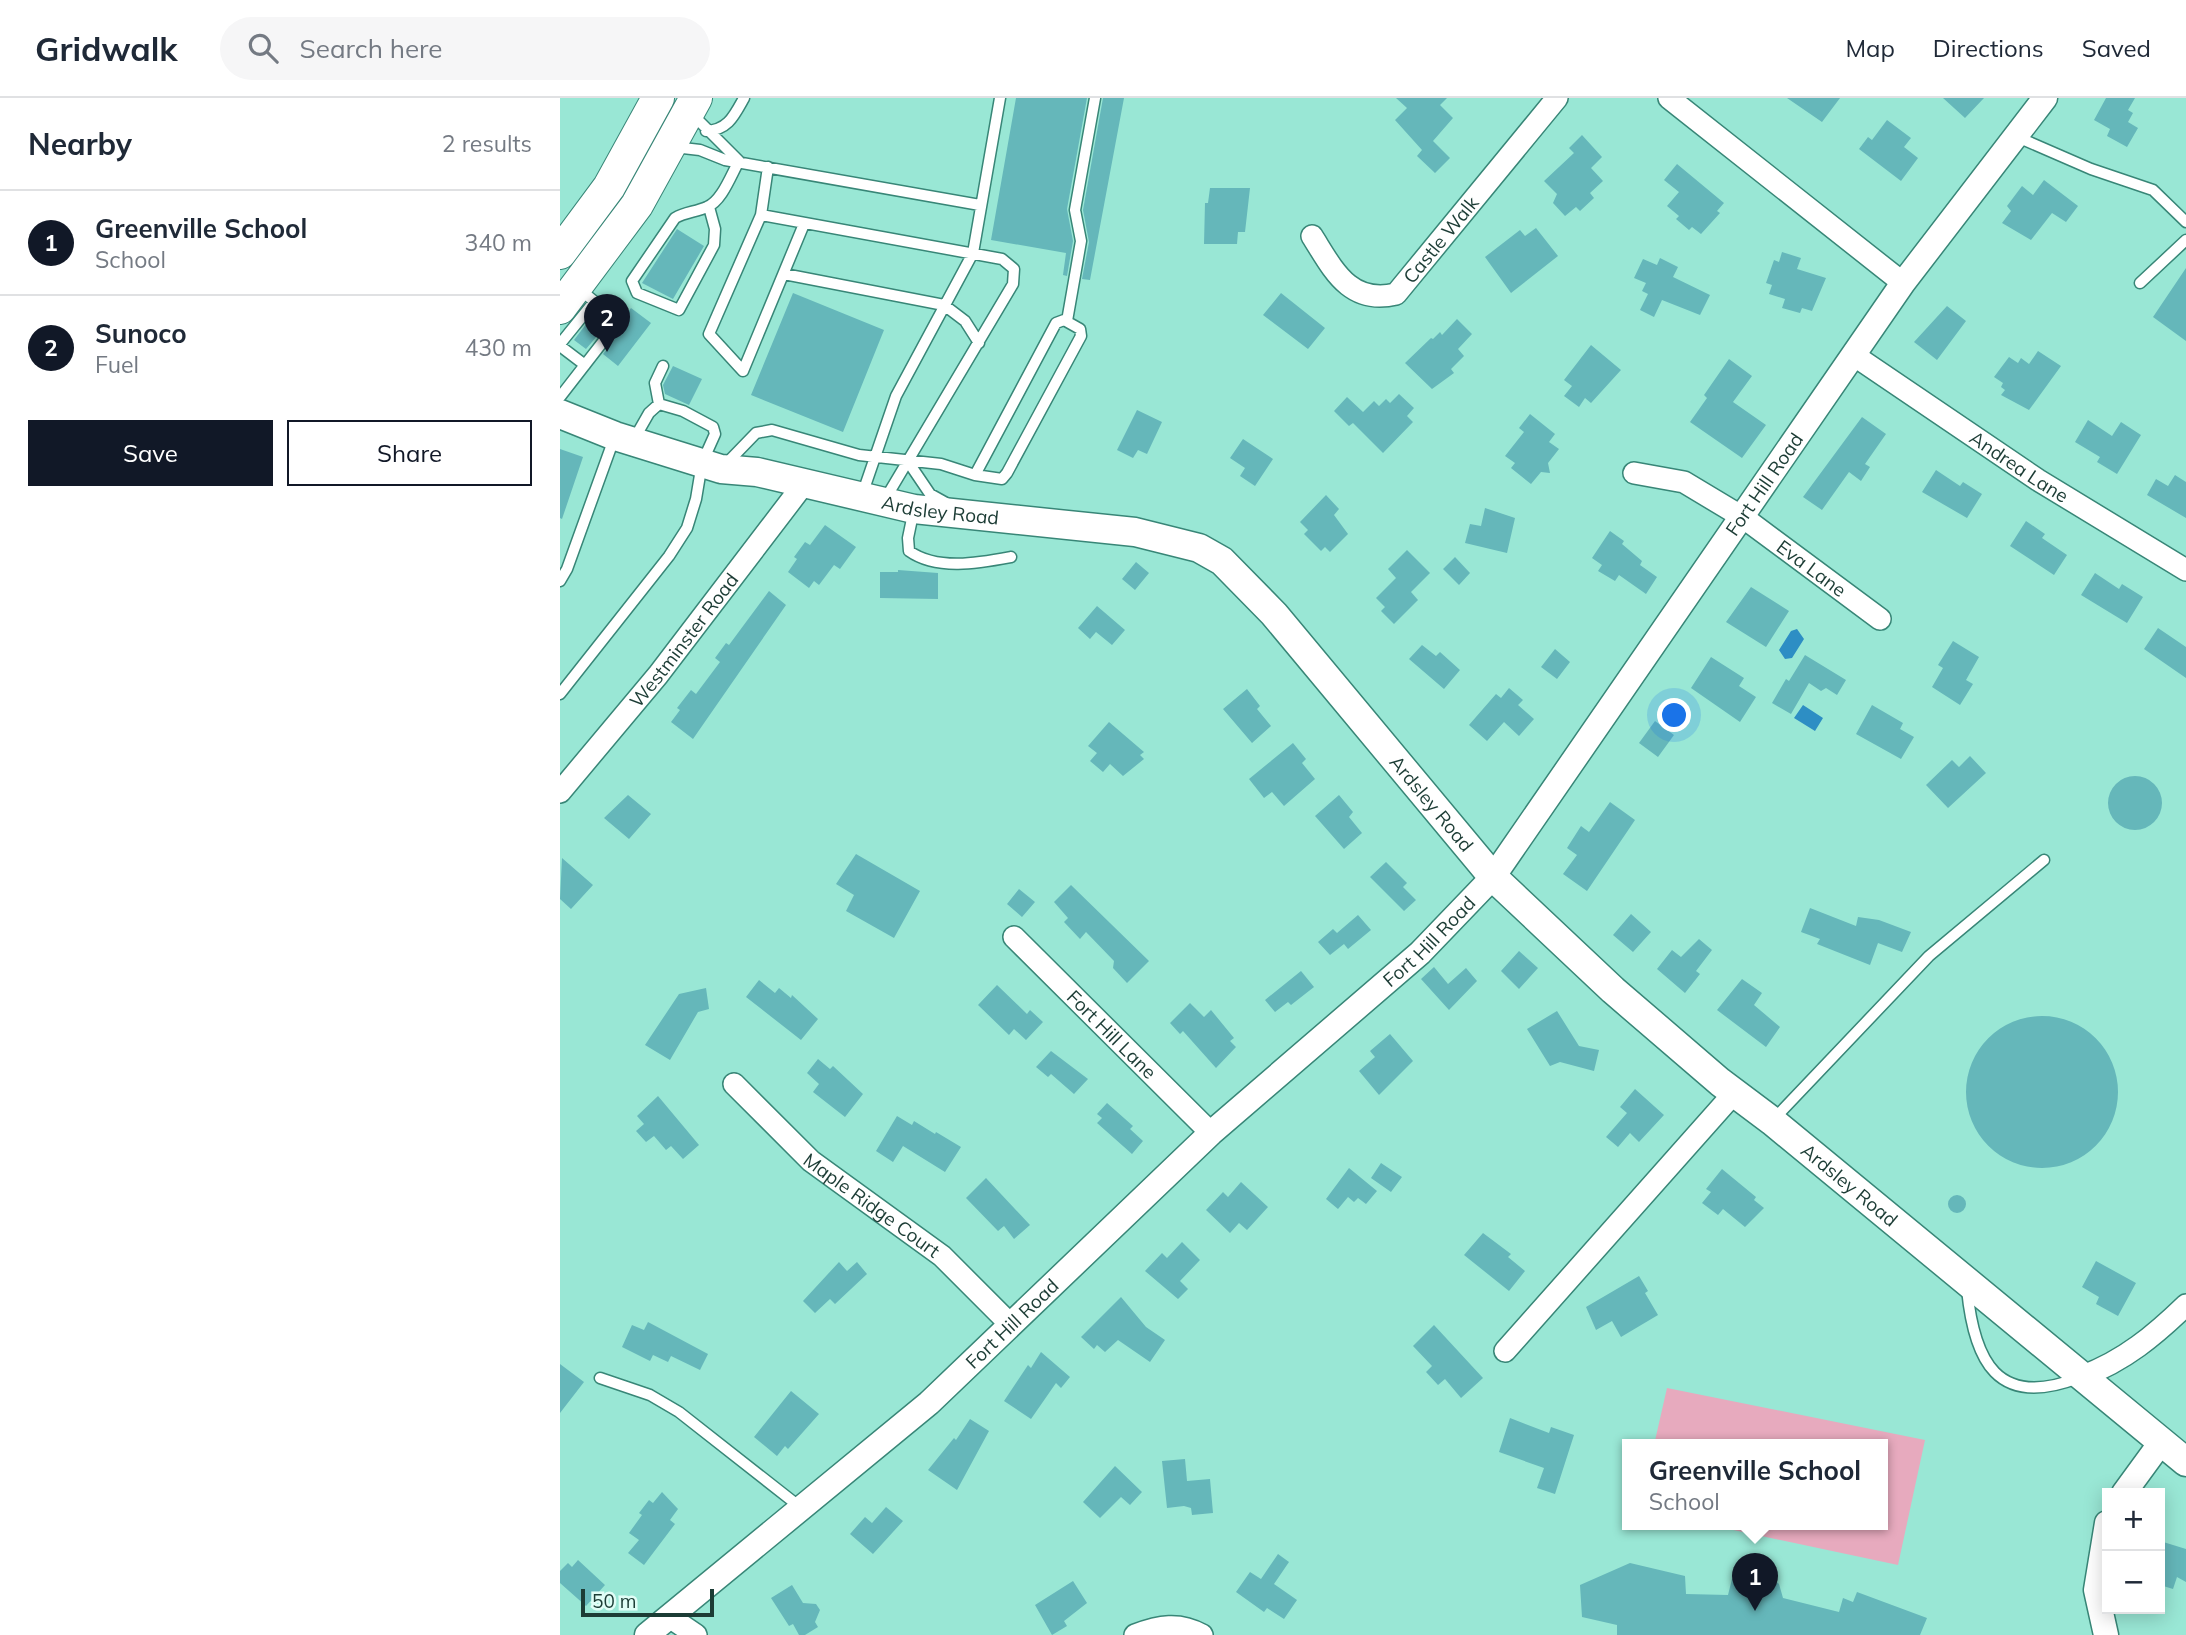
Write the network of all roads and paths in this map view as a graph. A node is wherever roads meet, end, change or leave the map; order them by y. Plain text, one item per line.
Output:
1 (658, 98) edge
2 (744, 98) edge
3 (1000, 98) edge
4 (1095, 98) edge
5 (1557, 98) edge
6 (1670, 98) edge
7 (2045, 98) edge
8 (697, 113) edge
9 (2015, 136) junction
10 (672, 146) junction
11 (739, 161) junction
12 (768, 167) junction
13 (980, 205) junction
14 (709, 207) junction
15 (761, 215) junction
16 (2186, 222) edge
17 (804, 224) junction
18 (1312, 236) dead end
19 (2186, 240) edge
20 (560, 253) edge
21 (973, 253) junction
22 (784, 274) junction
23 (1903, 283) junction
24 (2140, 283) dead end
25 (577, 299) edge
26 (944, 306) junction
27 (1067, 321) junction
28 (979, 343) junction
29 (560, 345) edge
30 (1855, 356) junction
31 (585, 365) junction
32 (663, 366) dead end
33 (560, 397) edge
34 (659, 404) junction
35 (560, 414) edge
36 (624, 439) junction
37 (876, 457) junction
38 (909, 463) junction
39 (712, 466) junction
40 (1634, 473) dead end
41 (975, 475) junction
42 (803, 485) junction
43 (872, 501) junction
44 (914, 509) junction
45 (972, 517) junction
46 (1744, 518) junction
47 (1010, 557) dead end
48 (2186, 570) edge
49 (560, 581) edge
50 (1880, 619) dead end
51 (560, 694) edge
52 (560, 792) edge
53 (2044, 860) dead end
54 (1493, 877) junction
55 (1014, 937) dead end
56 (734, 1084) dead end
57 (1735, 1092) junction
58 (1772, 1121) junction
59 (1211, 1133) junction
60 (1967, 1282) junction
61 (2186, 1305) edge
62 (1011, 1325) junction
63 (1505, 1351) dead end
64 (2083, 1376) junction
65 (600, 1378) dead end
66 (2162, 1441) junction
67 (2186, 1462) edge
68 (2128, 1488) edge
69 (802, 1509) junction
70 (2102, 1551) edge
71 (671, 1618) junction
72 (647, 1635) edge
73 (696, 1635) edge
74 (1135, 1635) edge
75 (1202, 1635) edge
76 (2106, 1635) edge

1 - 20 main road
2 - 8 lane
3 - 13 lane
4 - 27 lane
5 - 18 street, Castle Walk
6 - 23 street
7 - 9 street, Fort Hill Road
8 - 10 main road
8 - 11 lane
9 - 16 lane
9 - 23 street, Fort Hill Road
10 - 11 lane
10 - 25 main road
11 - 12 lane
11 - 14 lane
12 - 13 lane
12 - 15 lane
13 - 21 lane
14 - 14 lane
15 - 17 lane
15 - 22 lane
17 - 21 lane
17 - 22 lane
19 - 24 lane
21 - 26 lane
21 - 28 lane
22 - 26 lane
23 - 30 street, Fort Hill Road
25 - 29 lane
25 - 31 lane
26 - 28 lane
26 - 37 lane
27 - 41 lane
27 - 41 lane
28 - 38 lane
29 - 31 lane
30 - 46 street, Fort Hill Road
30 - 48 street, Andrea Lane
31 - 33 lane
32 - 34 lane
34 - 36 lane
34 - 39 lane
35 - 36 main road, Ardsley Road
36 - 39 main road, Ardsley Road
36 - 49 lane
37 - 38 lane
37 - 39 lane
37 - 43 lane
38 - 41 lane
38 - 43 lane
38 - 45 lane
39 - 42 main road, Ardsley Road
39 - 51 lane
40 - 46 street, Eva Lane
42 - 43 main road, Ardsley Road
42 - 52 street, Westminster Road
43 - 44 main road, Ardsley Road
44 - 45 main road, Ardsley Road
44 - 47 lane
45 - 54 main road, Ardsley Road
46 - 50 street, Eva Lane
46 - 54 street, Fort Hill Road
53 - 58 lane
54 - 57 main road, Ardsley Road
54 - 59 street, Fort Hill Road
55 - 59 street, Fort Hill Lane
56 - 62 street, Maple Ridge Court
57 - 58 main road, Ardsley Road
57 - 63 street
58 - 60 main road, Ardsley Road
59 - 62 street, Fort Hill Road
60 - 64 main road, Ardsley Road
60 - 64 lane
61 - 64 street
62 - 69 street, Fort Hill Road
64 - 66 main road, Ardsley Road
65 - 69 lane
66 - 67 main road, Ardsley Road
66 - 68 street
69 - 71 street, Fort Hill Road
70 - 76 street
71 - 72 street, Fort Hill Road
71 - 73 street
74 - 75 street

